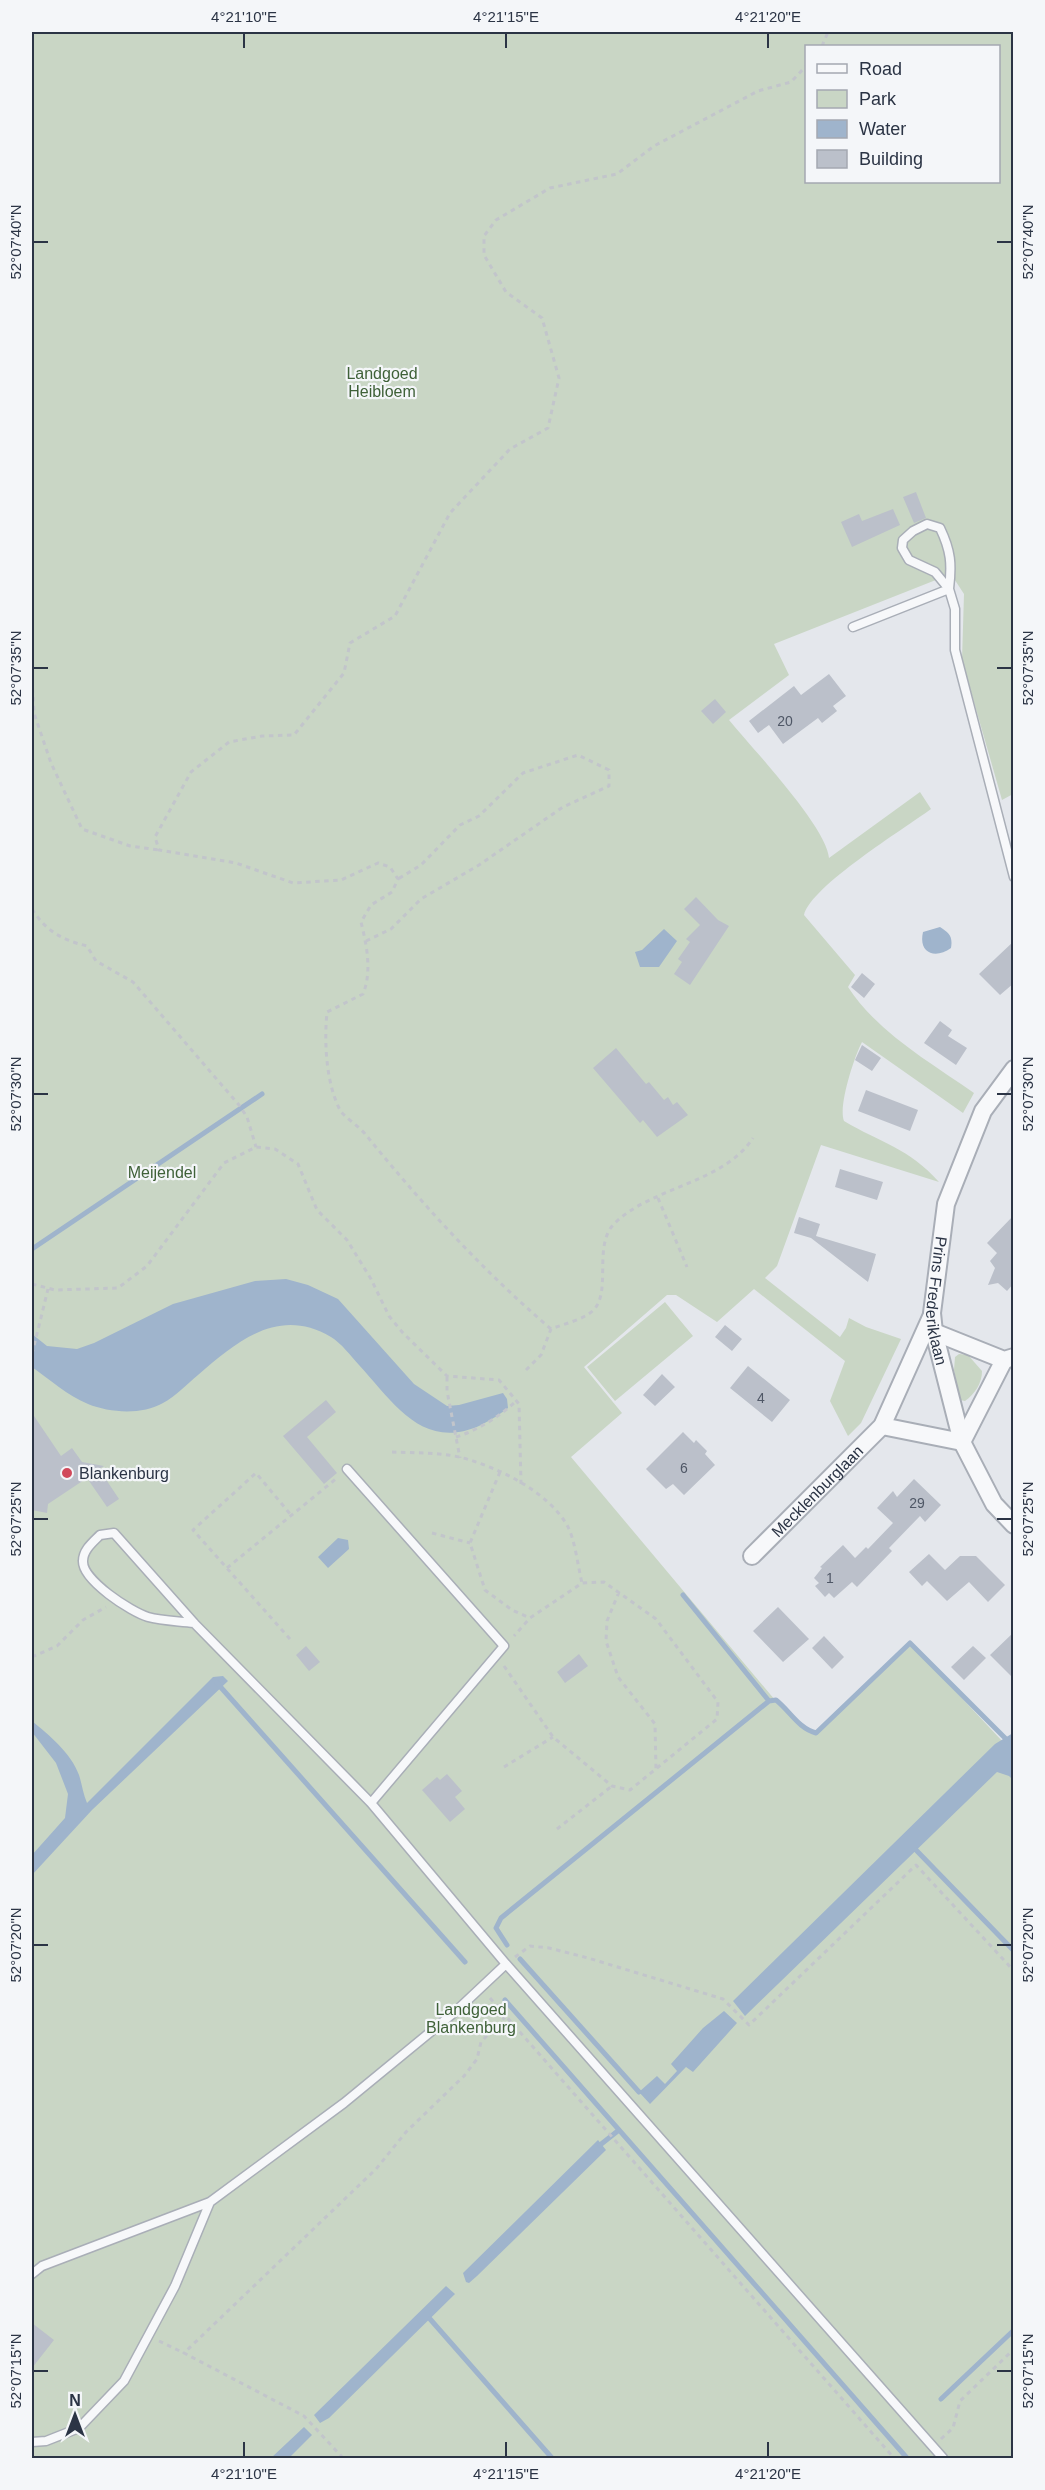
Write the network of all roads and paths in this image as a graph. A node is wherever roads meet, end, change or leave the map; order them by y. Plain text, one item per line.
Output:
1 (805, 68) edge
2 (949, 589) junction
3 (853, 627) dead end
4 (32, 679) edge
5 (159, 850) junction
6 (1014, 877) edge
7 (398, 879) junction
8 (32, 909) edge
9 (366, 940) junction
10 (1014, 1069) edge
11 (753, 1138) dead end
12 (256, 1147) junction
13 (658, 1198) junction
14 (687, 1267) dead end
15 (32, 1284) edge
16 (48, 1288) junction
17 (932, 1313) junction
18 (551, 1329) junction
19 (934, 1332) junction
20 (32, 1354) edge
21 (1009, 1358) edge
22 (526, 1370) dead end
23 (447, 1376) junction
24 (517, 1401) junction
25 (882, 1426) junction
26 (456, 1437) junction
27 (962, 1442) junction
28 (392, 1452) dead end
29 (460, 1458) junction
30 (347, 1469) joint
31 (500, 1472) junction
32 (521, 1484) junction
33 (291, 1515) junction
34 (1014, 1526) edge
35 (432, 1533) dead end
36 (470, 1543) junction
37 (752, 1556) dead end
38 (228, 1568) junction
39 (582, 1583) junction
40 (619, 1592) junction
41 (120, 1602) junction
42 (530, 1618) junction
43 (194, 1623) junction
44 (290, 1639) dead end
45 (504, 1646) junction
46 (497, 1654) junction
47 (32, 1657) edge
48 (553, 1737) junction
49 (504, 1767) dead end
50 (656, 1769) junction
51 (612, 1786) junction
52 (372, 1803) junction
53 (557, 1829) dead end
54 (506, 1964) junction
55 (1014, 1971) edge
56 (481, 1988) junction
57 (505, 2017) junction
58 (210, 2202) junction
59 (32, 2274) edge
60 (153, 2338) dead end
61 (1014, 2349) edge
62 (184, 2353) junction
63 (32, 2442) edge
64 (932, 2446) junction
65 (343, 2458) edge
66 (894, 2458) edge
67 (944, 2458) edge

1 - 5 path
2 - 2 lane
2 - 3 lane
2 - 6 lane
4 - 5 path
5 - 7 path
7 - 9 path
7 - 9 path
8 - 12 path
9 - 18 path
10 - 17 street, Prins Frederiklaan
11 - 13 path
12 - 16 path
12 - 23 path
13 - 14 path
13 - 18 path
15 - 16 path
16 - 20 path
17 - 19 street, Prins Frederiklaan
17 - 25 street, Mecklenburglaan
18 - 22 path
19 - 21 street
19 - 27 street, Prins Frederiklaan
21 - 27 street
23 - 24 path
23 - 26 path
24 - 26 path
24 - 32 path
25 - 27 street
25 - 37 street, Mecklenburglaan
26 - 29 path
27 - 34 street, Prins Frederiklaan
28 - 29 path
29 - 31 path
30 - 33 path
30 - 45 lane
31 - 32 path
31 - 36 path
32 - 39 path
33 - 38 path
33 - 38 path
35 - 36 path
36 - 42 path
38 - 44 path
39 - 40 path
39 - 42 path
40 - 50 path
40 - 50 path
41 - 43 lane
41 - 43 lane
41 - 47 path
42 - 45 path
43 - 52 lane
45 - 46 lane
46 - 48 path
46 - 52 lane
48 - 49 path
48 - 51 path
50 - 51 path
51 - 53 path
52 - 54 lane
54 - 55 path
54 - 56 lane
54 - 64 lane
56 - 57 path
56 - 58 lane
57 - 62 path
57 - 66 path
58 - 59 lane
58 - 63 lane
60 - 62 path
61 - 64 path
62 - 65 path
64 - 67 lane

